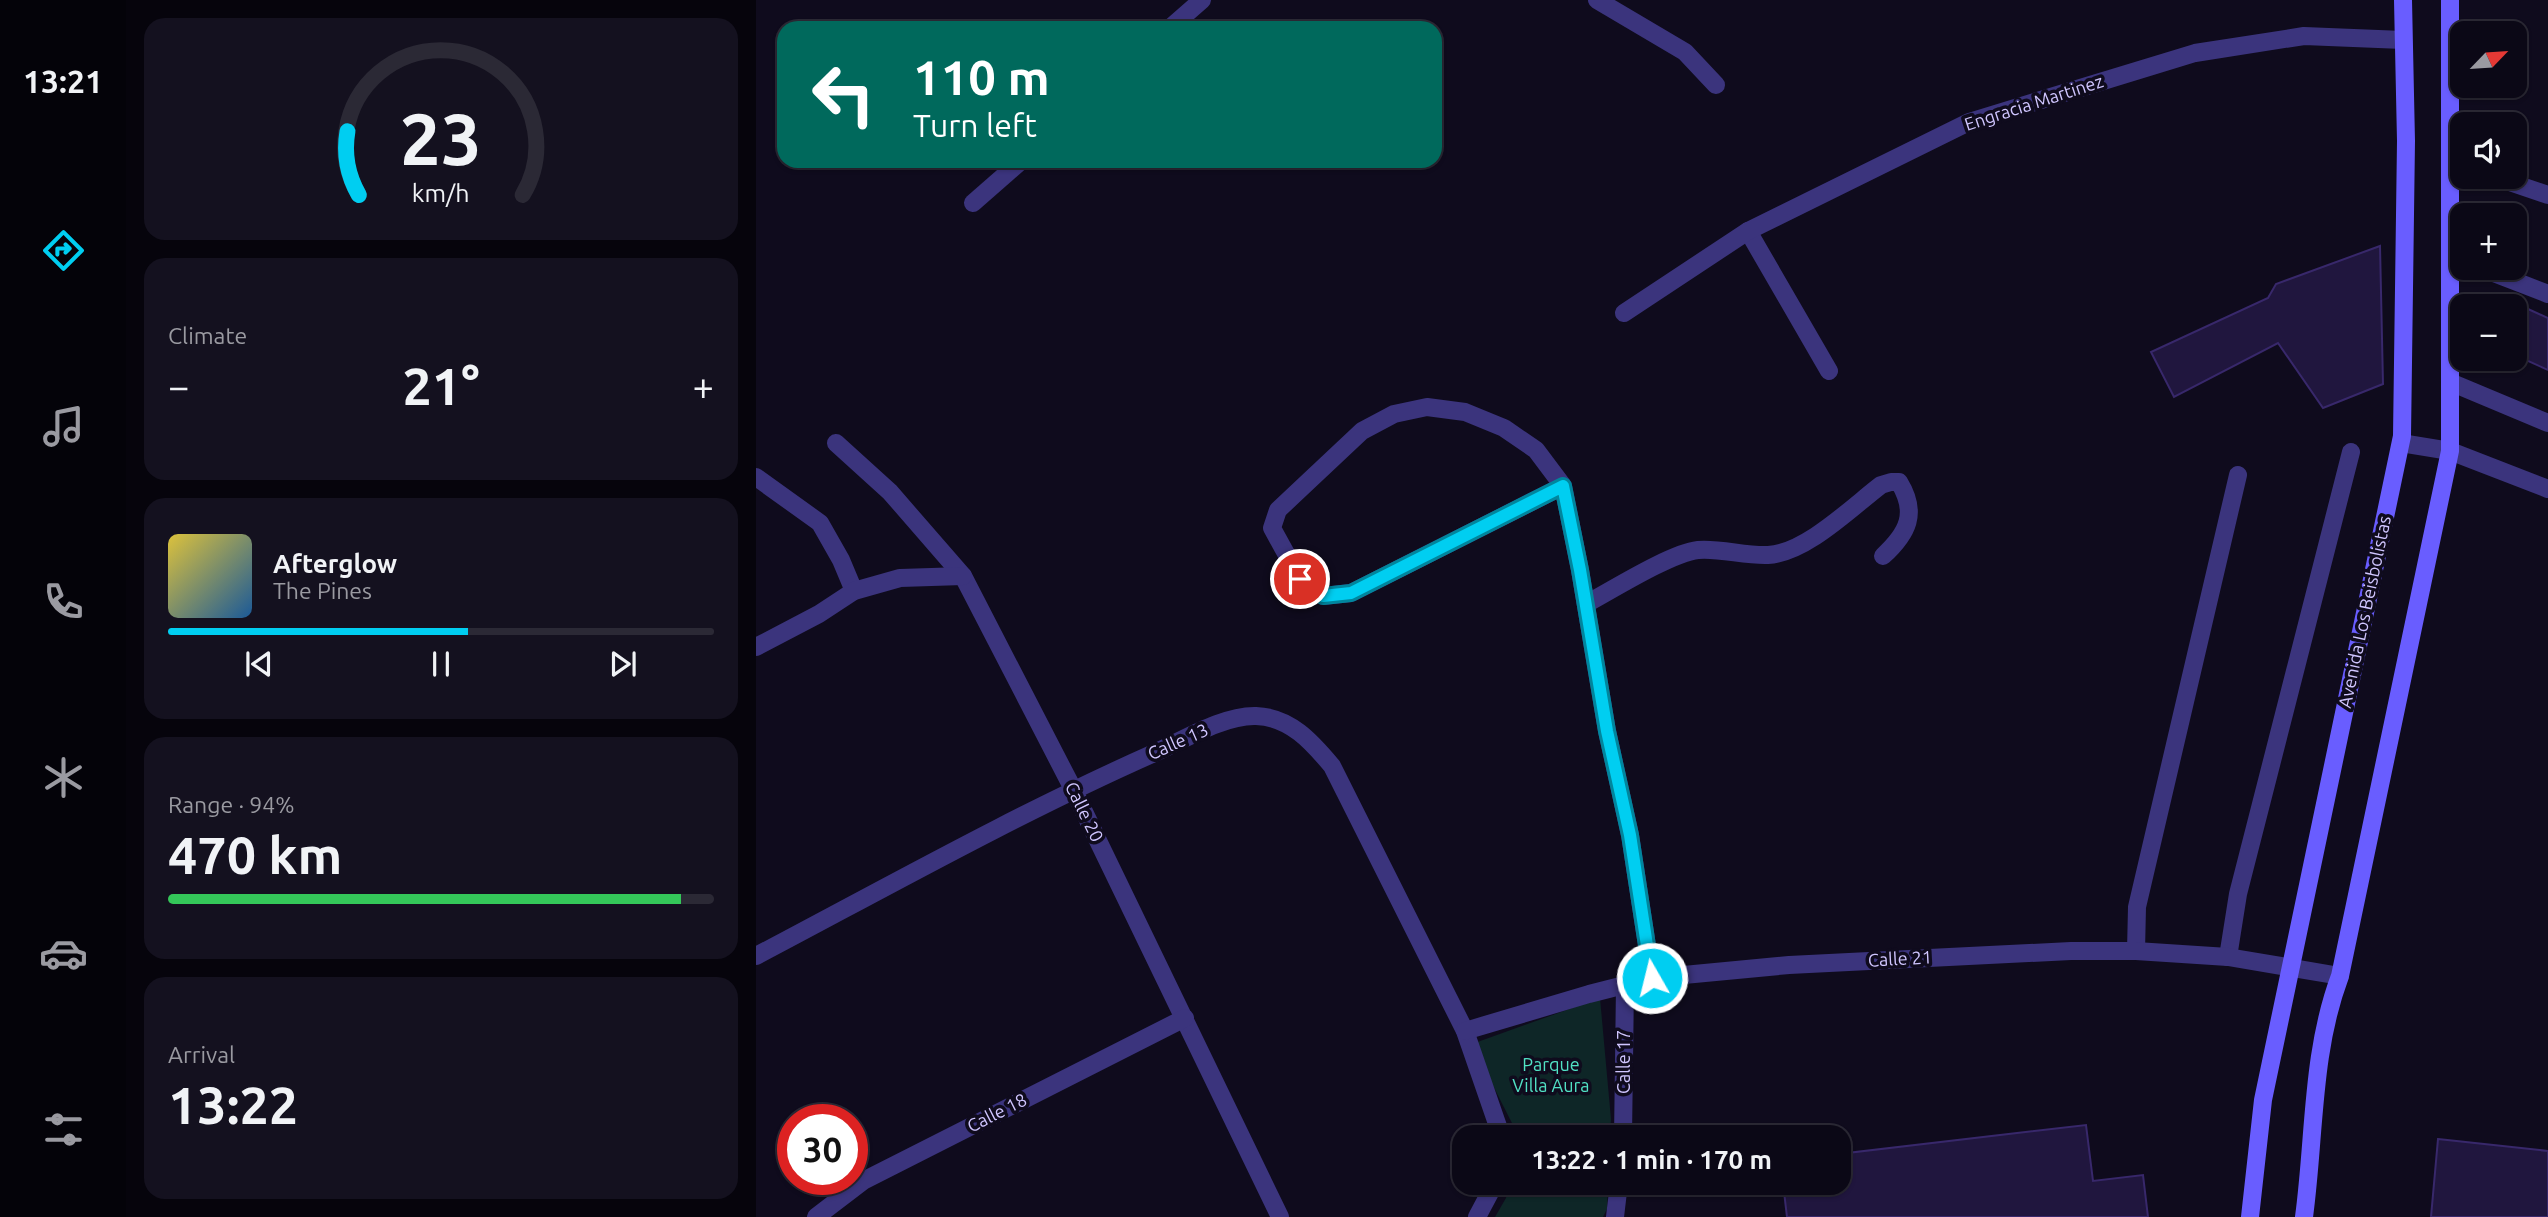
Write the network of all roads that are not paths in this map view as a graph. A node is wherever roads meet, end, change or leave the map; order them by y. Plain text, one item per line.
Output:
1 (1202, 0) edge
2 (1597, 0) edge
3 (2403, 0) edge
4 (2450, 0) edge
5 (1178, 21) edge
6 (2403, 40) junction
7 (1716, 85) dead end
8 (2454, 112) edge
9 (1013, 168) edge
10 (2527, 188) edge
11 (2548, 195) edge
12 (973, 203) dead end
13 (1748, 231) junction
14 (2455, 280) edge
15 (2512, 280) edge
16 (2548, 294) edge
17 (1624, 313) dead end
18 (1829, 371) dead end
19 (2451, 382) junction
20 (2548, 423) edge
21 (836, 443) dead end
22 (2401, 443) junction
23 (2450, 451) junction
24 (2351, 452) dead end
25 (2238, 475) dead end
26 (761, 480) edge
27 (1563, 486) junction
28 (2548, 489) edge
29 (1883, 556) dead end
30 (963, 576) junction
31 (854, 591) junction
32 (1586, 604) junction
33 (756, 646) edge
34 (1073, 789) junction
35 (2136, 951) junction
36 (756, 956) edge
37 (2228, 957) junction
38 (2292, 969) junction
39 (2340, 976) junction
40 (1652, 978) junction
41 (1625, 985) junction
42 (1185, 1018) junction
43 (1465, 1031) junction
44 (1498, 1125) edge
45 (1623, 1125) edge
46 (1489, 1195) edge
47 (1618, 1195) edge
48 (816, 1217) edge
49 (1280, 1217) edge
50 (1477, 1217) edge
51 (1615, 1217) edge
52 (2250, 1217) edge
53 (2304, 1217) edge

1 - 5 street
2 - 7 street
3 - 6 main road, Avenida Los Beisbolistas
4 - 8 main road
6 - 13 street, Engracia Martinez
6 - 22 main road, Avenida Los Beisbolistas
9 - 12 street
10 - 11 street
13 - 17 street, Engracia Martinez
13 - 18 street
14 - 19 main road
15 - 16 street
19 - 20 street
19 - 23 main road
21 - 30 street, Calle 20
22 - 23 street
22 - 38 main road, Avenida Los Beisbolistas
23 - 28 street
23 - 39 main road
24 - 37 street
25 - 35 street
26 - 31 street
27 - 27 street
27 - 32 street
29 - 32 street
30 - 31 street
30 - 34 street, Calle 20
31 - 33 street
32 - 40 street
34 - 36 street, Calle 13
34 - 42 street, Calle 20
34 - 43 street, Calle 13
35 - 37 street, Calle 21
35 - 40 street, Calle 21
37 - 38 street, Calle 21
38 - 39 street, Calle 21
38 - 52 main road, Avenida Los Beisbolistas
39 - 53 main road
40 - 41 street, Calle 21
41 - 43 street, Calle 21
41 - 45 street, Calle 17
42 - 48 street, Calle 18
42 - 49 street, Calle 20
43 - 44 street
46 - 50 street
47 - 51 street

